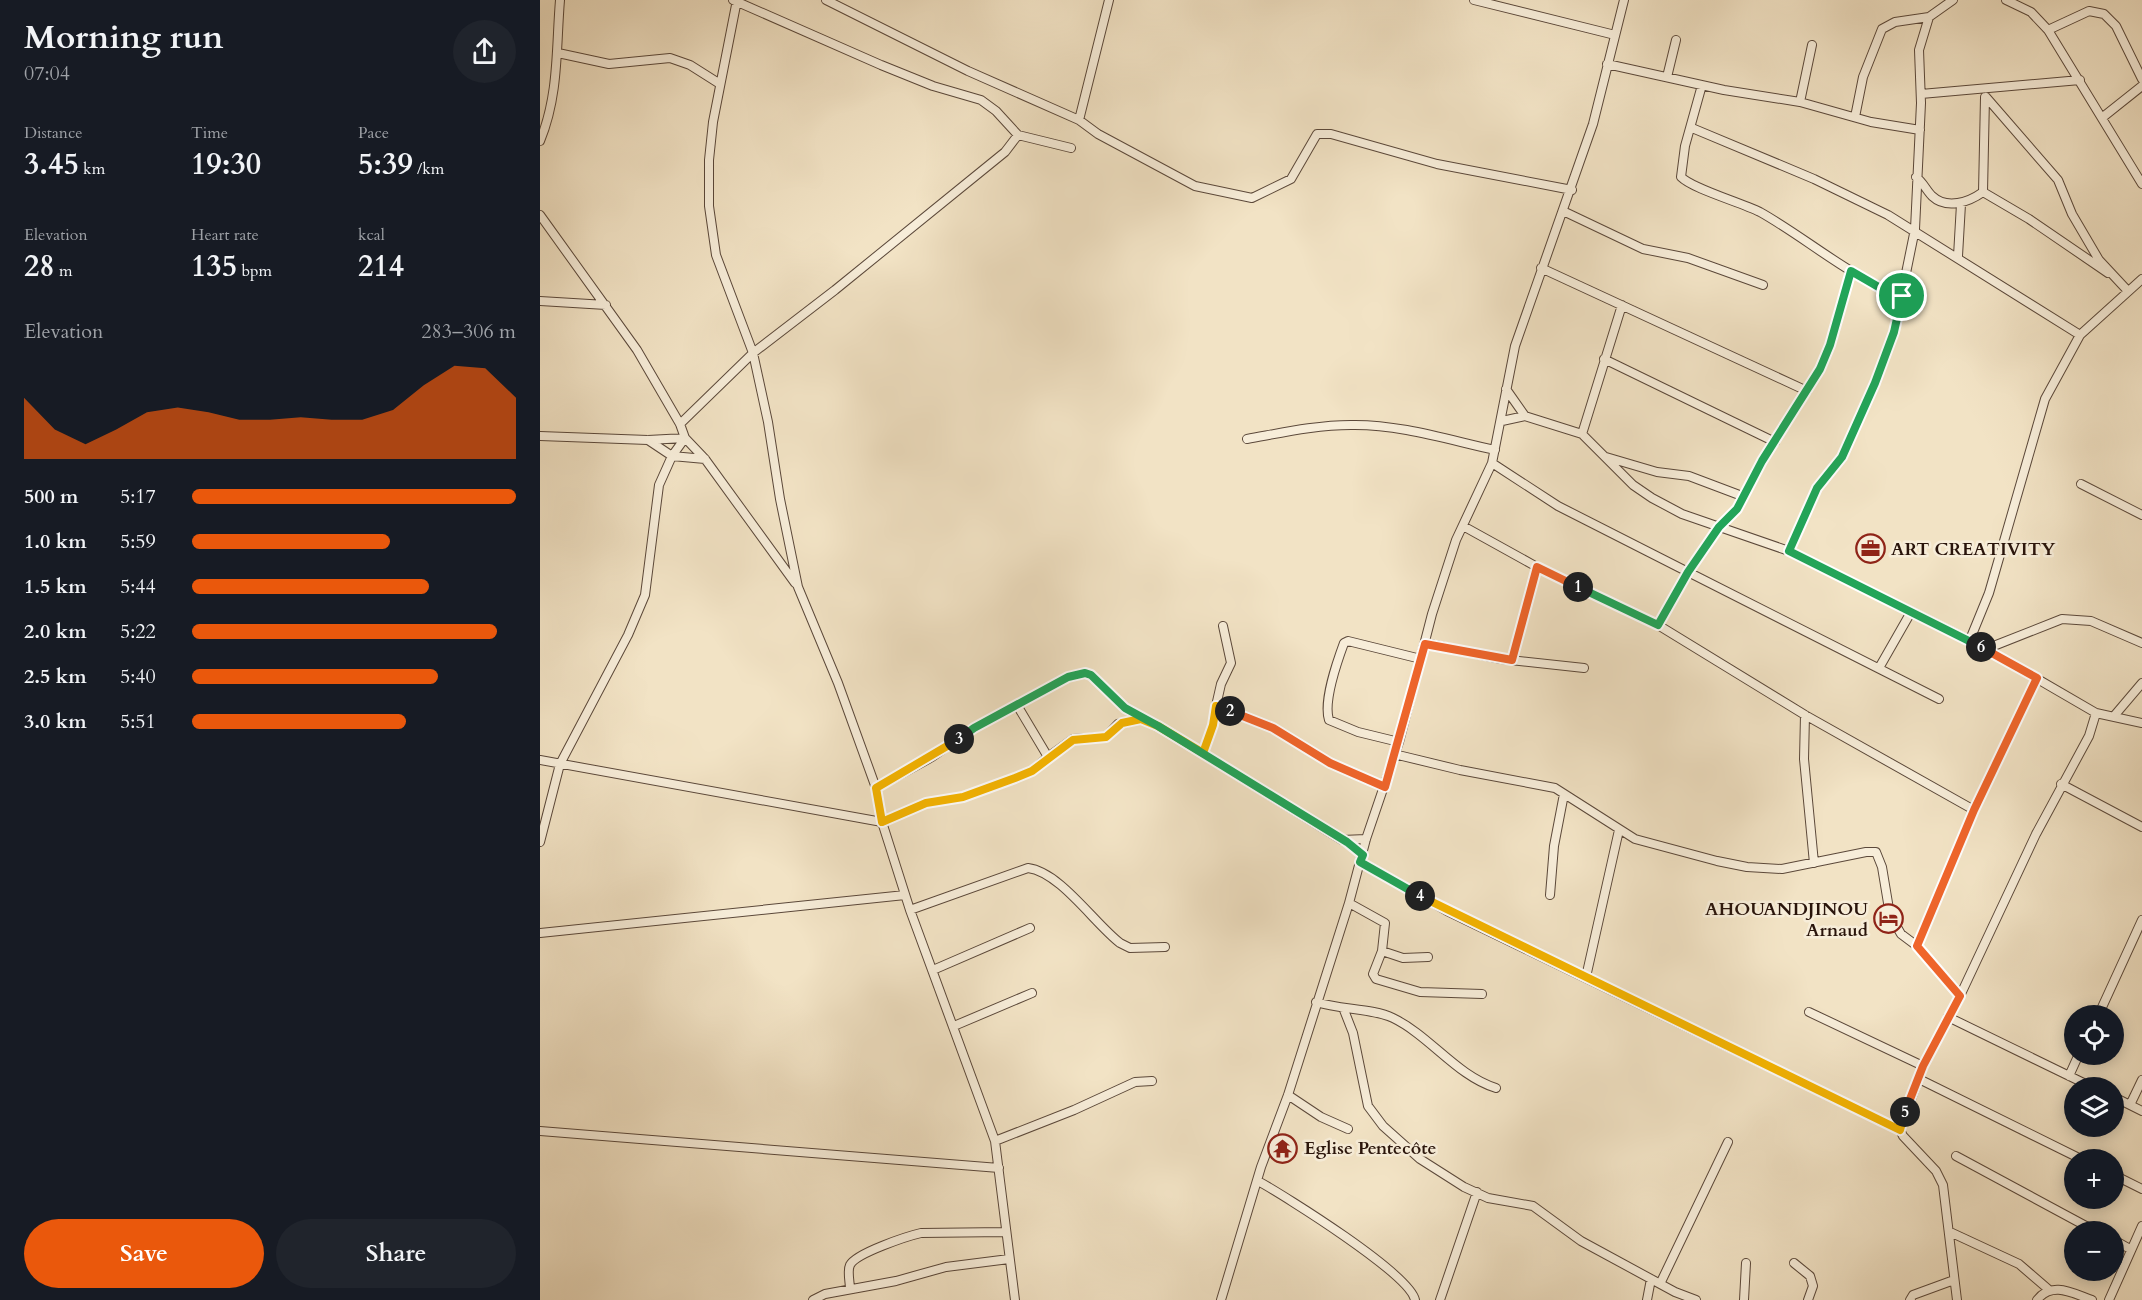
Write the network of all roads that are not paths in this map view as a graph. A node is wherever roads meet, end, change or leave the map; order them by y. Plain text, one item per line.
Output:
1 (560, 0) edge
2 (826, 0) edge
3 (1109, 0) edge
4 (1474, 0) edge
5 (1624, 0) edge
6 (1953, 0) edge
7 (2006, 0) edge
8 (2091, 0) edge
9 (735, 1) edge
10 (2089, 11) junction
11 (1929, 17) junction
12 (2048, 30) junction
13 (1611, 34) dead end
14 (1676, 40) dead end
15 (1812, 45) dead end
16 (558, 53) junction
17 (1607, 64) junction
18 (1667, 77) junction
19 (2142, 79) edge
20 (2080, 80) junction
21 (720, 84) junction
22 (1702, 85) junction
23 (2142, 86) edge
24 (1984, 93) junction
25 (1921, 94) junction
26 (1800, 102) junction
27 (1855, 117) junction
28 (2103, 117) junction
29 (1079, 120) junction
30 (1692, 128) junction
31 (1920, 130) junction
32 (1018, 135) junction
33 (540, 141) edge
34 (1071, 148) dead end
35 (1916, 177) junction
36 (2142, 184) edge
37 (1572, 190) junction
38 (1983, 192) junction
39 (1960, 204) junction
40 (1563, 211) junction
41 (540, 215) edge
42 (1915, 229) junction
43 (1958, 256) junction
44 (1541, 268) junction
45 (1851, 271) junction
46 (2111, 275) junction
47 (2142, 279) edge
48 (1763, 285) dead end
49 (2127, 290) junction
50 (1902, 296) junction
51 (540, 301) edge
52 (606, 305) junction
53 (1622, 305) junction
54 (2080, 336) junction
55 (753, 353) junction
56 (1604, 359) junction
57 (1506, 389) junction
58 (1807, 391) junction
59 (1525, 416) junction
60 (1502, 421) junction
61 (680, 424) junction
62 (1582, 434) junction
63 (540, 436) edge
64 (685, 438) junction
65 (1247, 439) dead end
66 (648, 440) junction
67 (1775, 442) junction
68 (1496, 450) junction
69 (672, 456) junction
70 (1606, 457) junction
71 (705, 459) junction
72 (1492, 463) junction
73 (2081, 484) dead end
74 (1742, 496) junction
75 (2142, 514) edge
76 (1463, 526) junction
77 (1719, 527) junction
78 (1789, 551) junction
79 (1537, 567) junction
80 (1688, 572) junction
81 (798, 587) junction
82 (1911, 612) junction
83 (1658, 625) junction
84 (1223, 626) dead end
85 (1970, 642) junction
86 (2142, 643) edge
87 (1425, 644) junction
88 (1986, 649) junction
89 (1421, 659) junction
90 (1512, 660) junction
91 (1584, 668) dead end
92 (1879, 668) junction
93 (2037, 678) junction
94 (2142, 683) edge
95 (1939, 699) dead end
96 (1017, 705) junction
97 (1216, 706) junction
98 (2096, 712) junction
99 (1806, 714) junction
100 (2114, 716) junction
101 (1141, 719) junction
102 (2142, 723) edge
103 (1399, 742) junction
104 (1203, 753) junction
105 (1394, 754) junction
106 (1048, 757) junction
107 (540, 760) edge
108 (560, 764) junction
109 (2061, 784) junction
110 (1385, 787) junction
111 (876, 788) junction
112 (1564, 794) junction
113 (1974, 810) junction
114 (882, 822) junction
115 (2142, 827) edge
116 (1619, 830) junction
117 (1366, 839) junction
118 (540, 842) edge
119 (1347, 842) junction
120 (1362, 859) junction
121 (1814, 863) junction
122 (905, 895) junction
123 (1550, 895) dead end
124 (1349, 903) junction
125 (910, 910) junction
126 (2142, 920) edge
127 (1030, 928) dead end
128 (540, 933) edge
129 (1917, 946) junction
130 (1165, 947) dead end
131 (1382, 951) junction
132 (1428, 957) dead end
133 (933, 970) junction
134 (1586, 977) junction
135 (1032, 993) dead end
136 (1482, 994) dead end
137 (1960, 996) junction
138 (1316, 1002) junction
139 (2103, 1005) edge
140 (1344, 1010) junction
141 (1809, 1012) dead end
142 (1948, 1017) junction
143 (954, 1026) junction
144 (2074, 1065) edge
145 (1923, 1066) junction
146 (2069, 1076) joint
147 (1919, 1079) junction
148 (2142, 1080) edge
149 (1152, 1081) dead end
150 (1496, 1088) dead end
151 (1288, 1095) junction
152 (2124, 1102) edge
153 (2130, 1105) junction
154 (2142, 1111) edge
155 (1348, 1129) dead end
156 (1900, 1130) junction
157 (540, 1131) edge
158 (995, 1141) junction
159 (1728, 1142) dead end
160 (2064, 1151) edge
161 (1956, 1156) dead end
162 (999, 1168) junction
163 (2124, 1179) edge
164 (1258, 1181) junction
165 (2142, 1189) edge
166 (1477, 1192) junction
167 (2077, 1221) edge
168 (2142, 1226) edge
169 (1006, 1232) junction
170 (1950, 1232) junction
171 (2124, 1246) edge
172 (2130, 1249) junction
173 (1009, 1259) junction
174 (1746, 1263) dead end
175 (1794, 1263) dead end
176 (1651, 1279) junction
177 (1954, 1280) junction
178 (1660, 1284) junction
179 (850, 1289) junction
180 (2048, 1289) junction
181 (813, 1300) edge
182 (1015, 1300) edge
183 (1221, 1300) edge
184 (1415, 1300) edge
185 (1440, 1300) edge
186 (1647, 1300) edge
187 (1696, 1300) edge
188 (1744, 1300) edge
189 (1808, 1300) edge
190 (1910, 1300) edge
191 (1957, 1300) edge
192 (2037, 1300) edge
193 (2092, 1300) edge
194 (2109, 1300) edge

1 - 16 street
2 - 29 street
3 - 29 street
4 - 13 street
5 - 17 street
6 - 11 street
7 - 12 street
8 - 10 street
9 - 21 street
9 - 32 street
10 - 12 street
10 - 19 street
11 - 25 street
11 - 27 street
12 - 20 street
14 - 18 street
15 - 26 street
16 - 21 street
16 - 33 street
17 - 18 street
17 - 37 street
18 - 22 street
20 - 24 street
20 - 28 street
21 - 55 street
22 - 26 street
22 - 30 street
23 - 28 street
24 - 25 street
24 - 38 street
24 - 46 street
25 - 31 street
26 - 27 street
27 - 31 street
28 - 36 street
29 - 37 street
30 - 42 street
30 - 45 street
31 - 35 street
32 - 34 street
32 - 55 street
35 - 39 street
35 - 42 street
37 - 40 street
38 - 39 street
38 - 46 street
39 - 43 street
40 - 44 street
40 - 48 street
41 - 52 street
42 - 43 street
42 - 50 street
43 - 54 street
44 - 53 street
44 - 57 street
45 - 50 street
45 - 58 street
46 - 49 street
47 - 49 street
49 - 54 street
50 - 78 street
51 - 52 street
52 - 61 street
53 - 56 street
53 - 58 street
54 - 85 street
55 - 61 street
55 - 81 street
56 - 62 street
56 - 67 street
57 - 59 street
57 - 60 street
58 - 67 street
59 - 60 street
59 - 62 street
60 - 68 street
61 - 64 street
62 - 70 street
63 - 66 street
64 - 66 street
64 - 69 street
64 - 71 street
65 - 68 street
66 - 69 street
67 - 74 street
68 - 72 street
69 - 71 street
69 - 108 street
70 - 74 street
70 - 77 street
71 - 81 street
72 - 76 street
72 - 80 street
73 - 75 street
74 - 77 street
76 - 79 street
76 - 87 street
77 - 78 street
77 - 80 street
78 - 82 street
79 - 83 street
79 - 90 street
80 - 83 street
80 - 92 street
81 - 111 street
82 - 85 street
82 - 92 street
83 - 99 street
84 - 97 street
85 - 88 street
86 - 88 street
87 - 89 street
87 - 90 street
88 - 93 street
89 - 103 street
89 - 103 street
90 - 91 street
92 - 95 street
93 - 98 street
93 - 113 street
94 - 100 street
96 - 101 street
96 - 106 street
96 - 111 street
97 - 104 street
97 - 110 street
98 - 100 street
98 - 109 street
99 - 113 street
99 - 121 street
100 - 102 street
101 - 104 street
101 - 106 street
103 - 105 street
104 - 119 street
105 - 110 street
105 - 112 street
106 - 114 street
107 - 108 street
108 - 114 street
108 - 118 street
109 - 115 street
109 - 137 street
110 - 117 street
111 - 114 street
112 - 116 street
112 - 123 street
113 - 129 street
114 - 122 street
116 - 121 street
116 - 134 street
117 - 119 street
117 - 120 street
119 - 120 street
120 - 124 street
120 - 134 street
121 - 129 street
122 - 125 street
122 - 128 street
124 - 131 street
124 - 138 street
125 - 130 street
125 - 133 street
126 - 139 street
127 - 133 street
129 - 137 street
131 - 132 street
131 - 136 street
133 - 143 street
134 - 156 street
135 - 143 street
137 - 142 street
138 - 140 street
138 - 151 street
140 - 150 street
140 - 166 street
141 - 145 street
142 - 145 street
142 - 146 street
143 - 158 street
144 - 146 street
145 - 147 street
147 - 156 street
147 - 160 street
148 - 153 street
149 - 158 street
151 - 155 street
151 - 164 street
152 - 153 street
153 - 154 street
156 - 170 street
157 - 162 street
158 - 162 street
159 - 178 street
161 - 167 street
162 - 169 street
163 - 165 street
164 - 183 street
164 - 184 street
166 - 176 street
166 - 185 street
168 - 172 street
169 - 173 street
169 - 179 street
170 - 177 street
170 - 180 street
171 - 172 street
172 - 194 street
173 - 179 street
173 - 182 street
174 - 188 street
175 - 189 street
176 - 178 street
176 - 186 street
177 - 190 street
177 - 191 street
178 - 187 street
179 - 181 street
180 - 192 street
180 - 193 street

